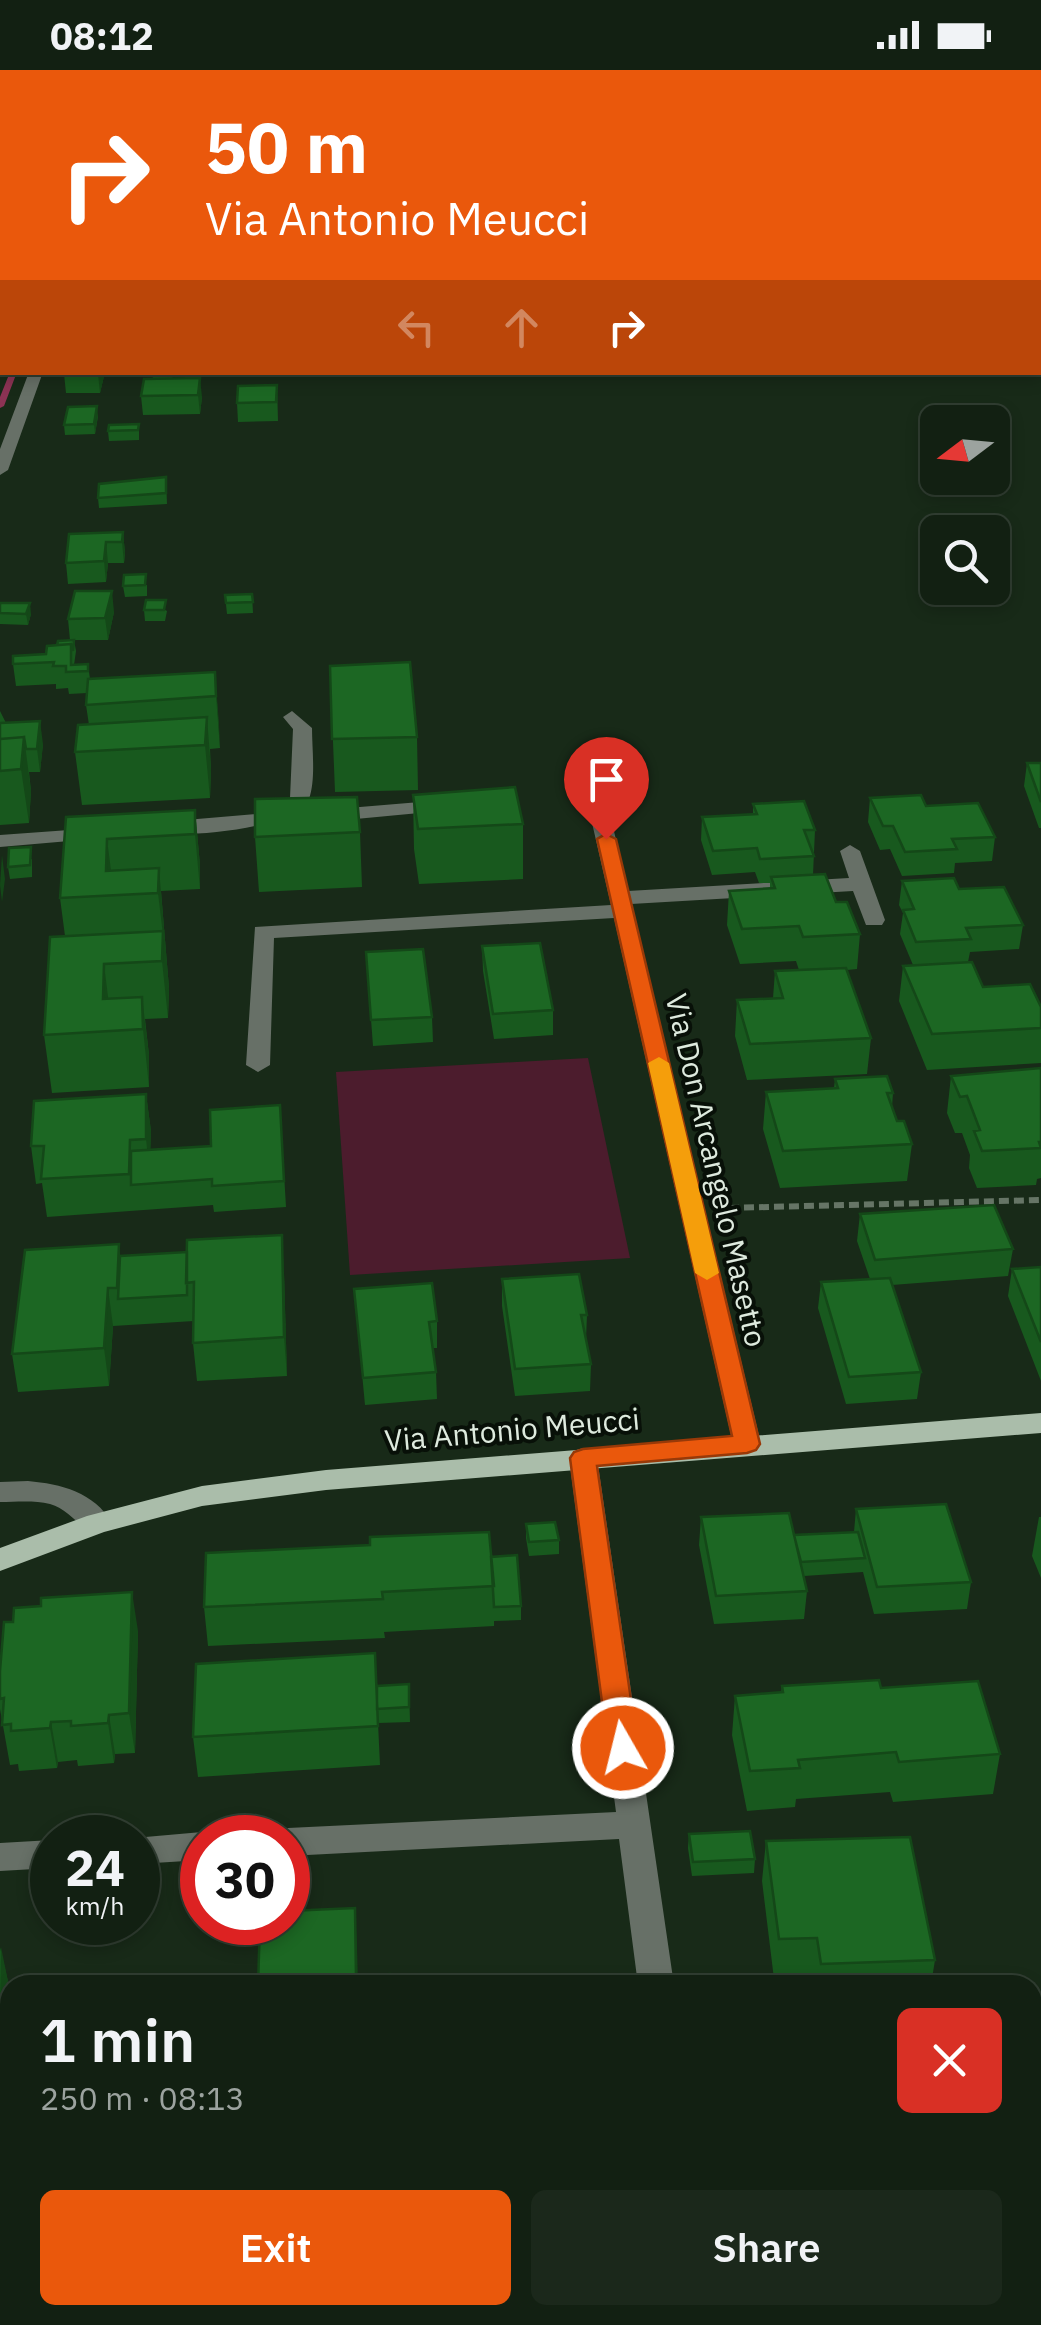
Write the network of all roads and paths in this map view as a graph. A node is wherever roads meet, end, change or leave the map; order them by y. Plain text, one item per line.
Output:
1 (35, 375) edge
2 (0, 470) edge
3 (292, 717) dead end
4 (468, 799) edge
5 (293, 810) junction
6 (599, 810) dead end
7 (0, 842) edge
8 (850, 851) dead end
9 (862, 884) junction
10 (622, 905) junction
11 (874, 920) dead end
12 (258, 1065) dead end
13 (1041, 1200) edge
14 (729, 1208) dead end
15 (1041, 1423) edge
16 (747, 1444) junction
17 (583, 1458) junction
18 (0, 1492) edge
19 (97, 1523) junction
20 (0, 1560) edge
21 (634, 1825) junction
22 (310, 1841) edge
23 (30, 1855) edge
24 (0, 1856) edge
25 (655, 1975) edge

1 - 2 street
3 - 5 street
4 - 5 street
5 - 7 street
6 - 10 street, Via Don Arcangelo Masetto
8 - 9 street
9 - 10 street
9 - 11 street
10 - 12 street
10 - 16 street, Via Don Arcangelo Masetto
13 - 14 path
15 - 16 main road, Via Antonio Meucci
16 - 17 main road, Via Antonio Meucci
17 - 19 main road, Via Antonio Meucci
17 - 21 street
18 - 19 street
19 - 20 main road, Via Antonio Meucci
21 - 22 street
21 - 25 street
23 - 24 street

